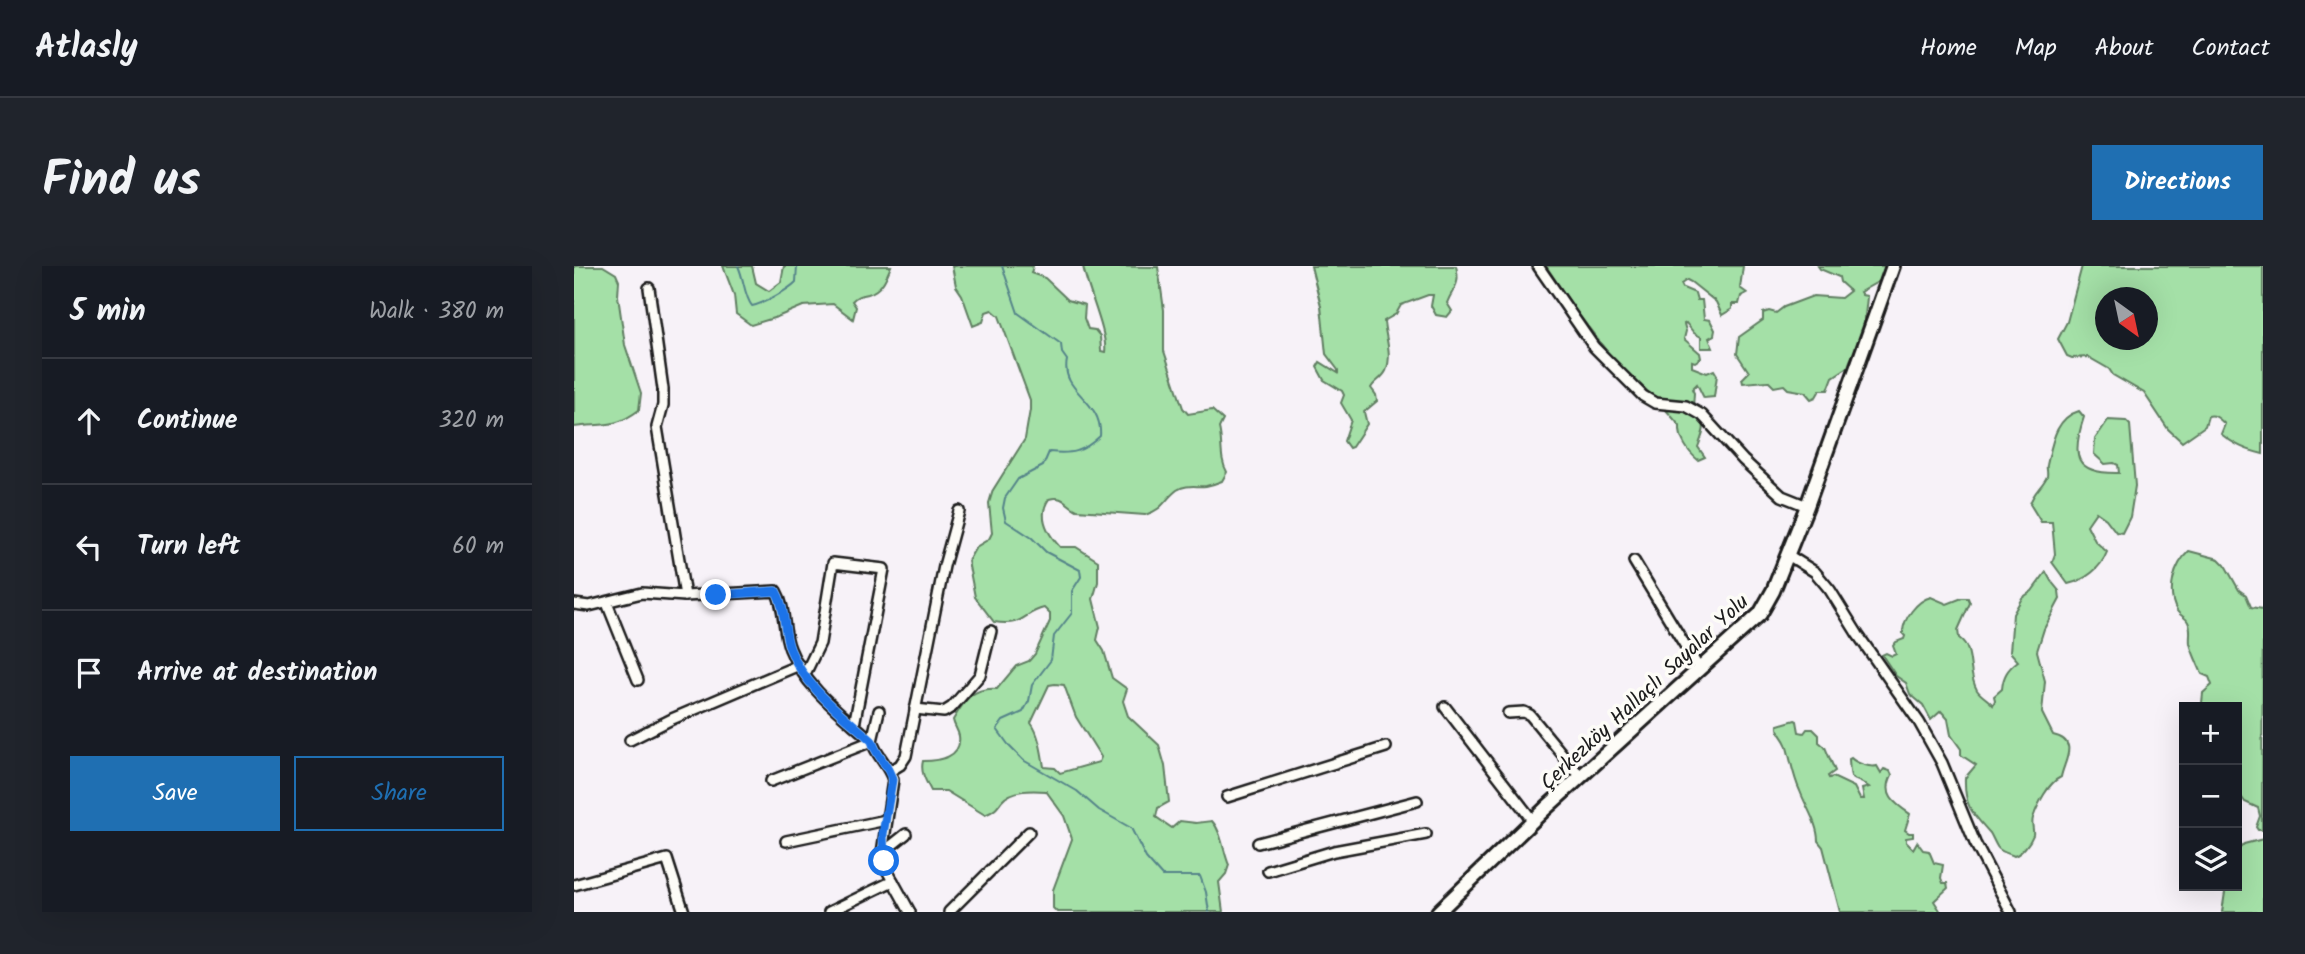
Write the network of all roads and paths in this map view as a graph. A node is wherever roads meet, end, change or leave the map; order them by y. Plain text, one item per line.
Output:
1 (1538, 266) edge
2 (1893, 266) edge
3 (649, 288) dead end
4 (1807, 506) junction
5 (960, 511) dead end
6 (1788, 555) junction
7 (1634, 561) dead end
8 (685, 596) junction
9 (607, 603) junction
10 (574, 604) edge
11 (991, 631) dead end
12 (799, 666) junction
13 (1700, 670) junction
14 (805, 674) junction
15 (638, 680) dead end
16 (1445, 707) dead end
17 (915, 709) junction
18 (879, 711) dead end
19 (1508, 713) dead end
20 (854, 725) junction
21 (630, 740) dead end
22 (872, 741) junction
23 (1386, 747) dead end
24 (890, 771) junction
25 (1581, 777) junction
26 (771, 781) dead end
27 (1227, 797) dead end
28 (1418, 801) dead end
29 (886, 820) junction
30 (1533, 821) junction
31 (1028, 832) dead end
32 (906, 834) dead end
33 (1426, 834) dead end
34 (786, 841) dead end
35 (1258, 843) dead end
36 (882, 853) junction
37 (1268, 871) dead end
38 (893, 881) junction
39 (574, 885) edge
40 (684, 912) edge
41 (829, 912) edge
42 (910, 912) edge
43 (949, 912) edge
44 (1438, 912) edge
45 (2011, 912) edge

1 - 4 street
2 - 4 main road, Çerkezköy Hallaçlı Sayalar Yolu
3 - 8 street
4 - 6 main road, Çerkezköy Hallaçlı Sayalar Yolu
5 - 17 street
6 - 13 main road, Çerkezköy Hallaçlı Sayalar Yolu
6 - 45 street
7 - 13 street
8 - 9 street
8 - 12 street
9 - 10 street
9 - 15 street
11 - 17 street
12 - 14 street
12 - 21 street
13 - 25 main road, Çerkezköy Hallaçlı Sayalar Yolu
14 - 20 street
14 - 20 street
16 - 30 street
17 - 24 street
18 - 22 street
19 - 25 street
20 - 22 street
22 - 24 street
22 - 26 street
23 - 27 street
24 - 29 street
25 - 30 main road, Çerkezköy Hallaçlı Sayalar Yolu
28 - 35 street
29 - 34 street
29 - 36 street
30 - 44 main road, Çerkezköy Hallaçlı Sayalar Yolu
31 - 43 street
32 - 36 street
33 - 37 street
36 - 38 street
38 - 41 street
38 - 42 street
39 - 40 street

